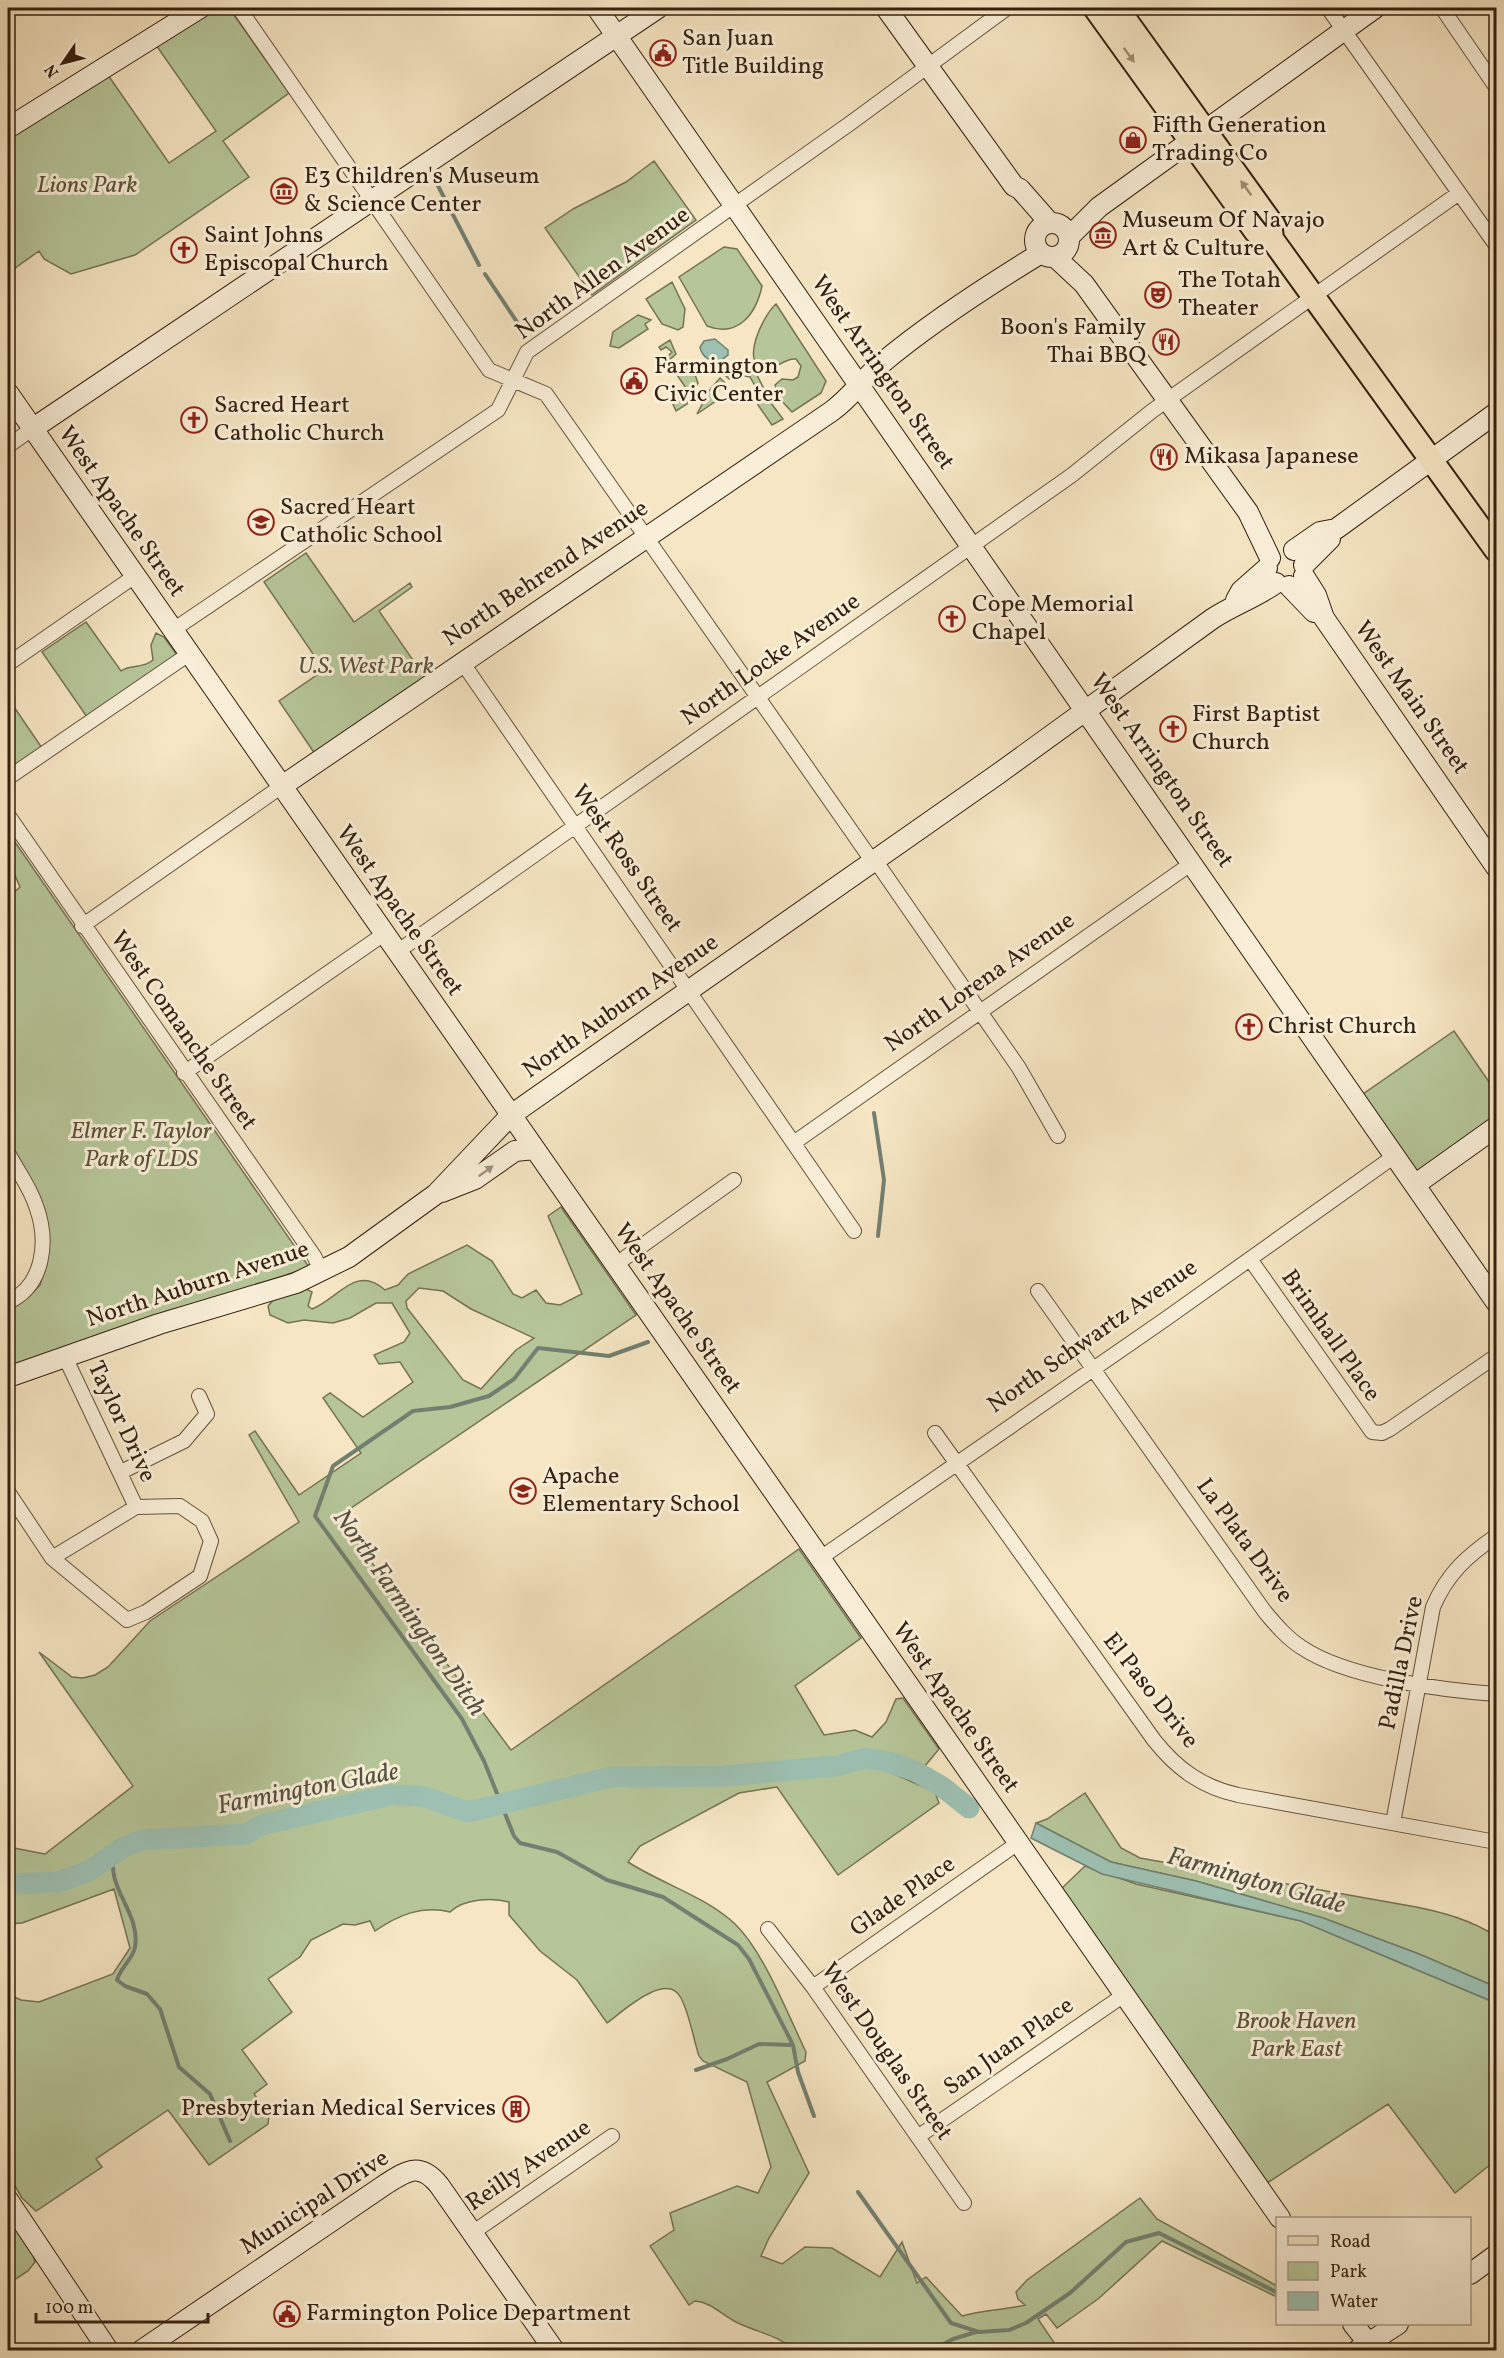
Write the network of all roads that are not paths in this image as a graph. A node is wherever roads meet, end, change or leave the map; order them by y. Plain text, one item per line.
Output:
1 (200, 8) edge
2 (239, 8) edge
3 (597, 8) edge
4 (657, 8) edge
5 (886, 8) edge
6 (1006, 8) edge
7 (1095, 8) edge
8 (1117, 8) edge
9 (1328, 8) edge
10 (1375, 8) edge
11 (1442, 8) edge
12 (1344, 30) junction
13 (616, 35) junction
14 (927, 66) junction
15 (1497, 87) edge
16 (8, 128) edge
17 (1198, 136) junction
18 (1459, 193) junction
19 (373, 201) junction
20 (735, 206) junction
21 (1052, 239) junction
22 (1497, 245) edge
23 (1313, 297) junction
24 (513, 380) junction
25 (860, 385) junction
26 (8, 393) edge
27 (1167, 399) junction
28 (1497, 413) edge
29 (32, 429) junction
30 (8, 446) edge
31 (1431, 460) junction
32 (646, 537) junction
33 (973, 545) junction
34 (1497, 550) edge
35 (1286, 567) junction
36 (135, 576) junction
37 (173, 630) junction
38 (189, 654) junction
39 (462, 662) junction
40 (8, 664) edge
41 (758, 698) junction
42 (1088, 710) junction
43 (8, 778) edge
44 (282, 786) junction
45 (8, 815) edge
46 (576, 827) junction
47 (874, 861) junction
48 (1192, 863) junction
49 (1497, 867) edge
50 (82, 926) junction
51 (384, 934) junction
52 (397, 952) junction
53 (689, 990) junction
54 (979, 1010) junction
55 (184, 1073) junction
56 (511, 1115) junction
57 (1497, 1127) edge
58 (1059, 1136) dead end
59 (795, 1142) junction
60 (534, 1149) junction
61 (8, 1153) edge
62 (1396, 1155) junction
63 (734, 1180) dead end
64 (1416, 1184) junction
65 (436, 1194) junction
66 (854, 1231) dead end
67 (1250, 1259) junction
68 (615, 1265) junction
69 (322, 1272) junction
70 (1038, 1291) dead end
71 (8, 1302) edge
72 (1497, 1302) edge
73 (1497, 1356) edge
74 (65, 1357) junction
75 (1092, 1368) junction
76 (8, 1377) edge
77 (199, 1396) dead end
78 (935, 1433) dead end
79 (956, 1463) junction
80 (121, 1472) junction
81 (8, 1492) edge
82 (136, 1507) junction
83 (1497, 1536) edge
84 (52, 1558) junction
85 (819, 1559) junction
86 (1420, 1684) junction
87 (1497, 1694) edge
88 (1394, 1824) junction
89 (1497, 1842) edge
90 (1018, 1843) junction
91 (768, 1929) dead end
92 (813, 1987) junction
93 (1124, 1995) junction
94 (612, 2136) dead end
95 (919, 2136) junction
96 (8, 2200) edge
97 (964, 2203) dead end
98 (1279, 2217) edge
99 (472, 2233) junction
100 (1497, 2255) edge
101 (1471, 2273) edge
102 (1354, 2325) edge
103 (1397, 2325) edge
104 (1367, 2348) edge
105 (108, 2350) edge
106 (142, 2350) edge
107 (554, 2350) edge

1 - 16 main road
2 - 19 street
3 - 13 main road, West Arrington Street
4 - 13 main road
5 - 14 main road, West Main Street
6 - 14 street, North Allen Avenue
7 -> 17 main road
8 - 17 main road
9 - 12 street
10 - 12 main road
11 - 15 street
12 - 17 main road
12 - 18 street
13 - 19 main road
13 - 20 main road, West Arrington Street
14 - 20 street, North Allen Avenue
14 - 21 main road, West Main Street
17 - 21 main road
17 - 23 main road
18 - 22 street
18 - 23 street, North Locke Avenue
19 - 24 street
19 - 29 main road
20 - 24 street, North Allen Avenue
20 - 25 main road, West Arrington Street
21 - 25 main road, North Behrend Avenue
21 - 27 main road, West Main Street
23 - 27 street, North Locke Avenue
23 - 31 main road
24 - 32 street
24 - 37 street, North Allen Avenue
25 - 32 main road, North Behrend Avenue
25 - 33 main road, West Arrington Street
26 - 29 main road, West Apache Street
27 - 33 street, North Locke Avenue
27 - 35 main road, West Main Street
28 - 31 main road, North Auburn Avenue
29 - 30 street
29 - 36 main road, West Apache Street
31 - 34 main road
31 - 35 main road, North Auburn Avenue
32 - 39 main road, North Behrend Avenue
32 - 41 street
33 - 41 street, North Locke Avenue
33 - 42 main road, West Arrington Street
35 - 42 main road, North Auburn Avenue
35 - 49 main road, West Main Street
36 - 37 main road, West Apache Street
36 - 40 street
37 - 38 main road, West Apache Street
38 - 43 street
38 - 44 main road, West Apache Street
39 - 44 main road, North Behrend Avenue
39 - 46 street, West Ross Street
41 - 46 street, North Locke Avenue
41 - 47 street
42 - 47 main road, North Auburn Avenue
42 - 48 main road, West Arrington Street
44 - 50 street, North Behrend Avenue
44 - 51 main road, West Apache Street
45 - 50 street, West Comanche Street
46 - 52 street, North Locke Avenue
46 - 53 street, West Ross Street
47 - 53 main road, North Auburn Avenue
47 - 54 street
48 - 54 street, North Lorena Avenue
48 - 62 main road, West Arrington Street
50 - 55 street, West Comanche Street
51 - 52 main road, West Apache Street
51 - 55 street
52 - 56 main road, West Apache Street
53 - 56 main road, North Auburn Avenue
53 - 59 street, West Ross Street
54 - 58 street
54 - 59 street, North Lorena Avenue
55 - 69 street, West Comanche Street
56 - 60 main road, West Apache Street
56 - 65 main road, North Auburn Avenue
57 - 64 main road
59 - 66 street, West Ross Street
65 -> 60 main road
60 - 68 main road, West Apache Street
61 - 71 street
62 - 64 main road, West Arrington Street
62 - 67 street, North Schwartz Avenue
63 - 68 street
64 - 72 main road, West Arrington Street
65 - 69 main road, North Auburn Avenue
67 - 73 street, Brimhall Place
67 - 75 street, North Schwartz Avenue
68 - 85 main road, West Apache Street
69 - 74 main road, North Auburn Avenue
70 - 75 street, La Plata Drive
74 - 76 main road, North Auburn Avenue
74 - 80 street, Taylor Drive
75 - 79 street, North Schwartz Avenue
75 - 86 street, La Plata Drive
77 - 80 street
78 - 79 street, El Paso Drive
79 - 85 street, North Schwartz Avenue
79 - 88 street, El Paso Drive
80 - 82 street, Taylor Drive
81 - 84 street
82 - 84 street
82 - 84 street
83 - 86 street, Padilla Drive
85 - 90 main road, West Apache Street
86 - 87 street, La Plata Drive
86 - 88 street, Padilla Drive
88 - 89 street, El Paso Drive
90 - 92 street, Glade Place
90 - 93 main road, West Apache Street
91 - 92 street, West Douglas Street
92 - 95 street, West Douglas Street
93 - 95 street, San Juan Place
93 - 98 main road, West Apache Street
94 - 99 street, Reilly Avenue
95 - 97 street, West Douglas Street
96 - 105 main road
99 - 106 main road, Municipal Drive
99 - 107 main road, Municipal Drive
100 - 101 main road
102 - 104 main road
103 - 104 main road

